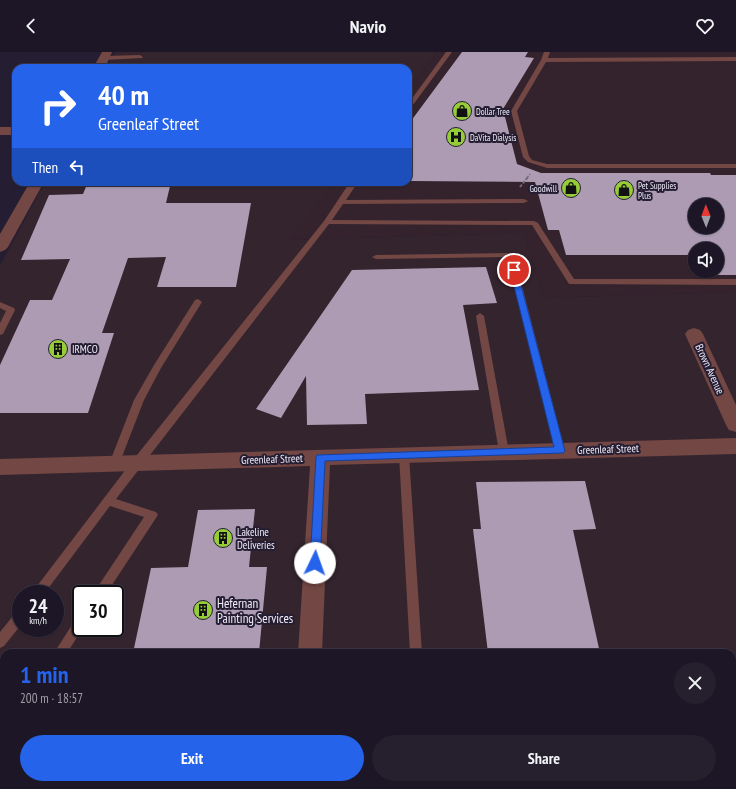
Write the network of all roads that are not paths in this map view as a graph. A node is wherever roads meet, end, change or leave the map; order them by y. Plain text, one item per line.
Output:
1 (449, 52) edge
2 (547, 52) edge
3 (689, 52) edge
4 (106, 55) edge
5 (140, 58) dead end
6 (735, 58) edge
7 (694, 59) junction
8 (544, 60) junction
9 (101, 64) edge
10 (412, 103) edge
11 (0, 131) edge
12 (12, 131) edge
13 (736, 166) edge
14 (35, 186) edge
15 (351, 186) edge
16 (341, 202) junction
17 (524, 202) road end
18 (327, 222) junction
19 (0, 247) edge
20 (376, 257) dead end
21 (736, 282) edge
22 (198, 302) dead end
23 (0, 305) edge
24 (480, 316) dead end
25 (0, 332) edge
26 (694, 334) dead end
27 (736, 425) edge
28 (736, 446) edge
29 (560, 451) junction
30 (504, 452) junction
31 (404, 455) junction
32 (320, 457) junction
33 (137, 463) junction
34 (114, 464) junction
35 (0, 467) edge
36 (108, 501) junction
37 (44, 585) edge
38 (105, 585) edge
39 (12, 627) edge
40 (72, 635) edge
41 (0, 642) edge
42 (63, 649) edge
43 (310, 649) edge
44 (416, 649) edge

1 - 10 lane
2 - 8 lane
3 - 7 lane
4 - 5 lane
4 - 9 street
6 - 7 lane
7 - 8 lane
8 - 13 lane
11 - 12 street
14 - 19 street
15 - 16 lane
16 - 17 lane
16 - 18 lane
18 - 21 lane
18 - 33 lane
20 - 29 lane
22 - 34 lane
23 - 25 lane
24 - 30 lane
26 - 27 street, Brown Avenue
28 - 29 street, Greenleaf Street
29 - 30 street, Greenleaf Street
30 - 31 street, Greenleaf Street
31 - 32 street, Greenleaf Street
31 - 44 lane
32 - 33 street, Greenleaf Street
32 - 43 street
33 - 34 street, Greenleaf Street
33 - 36 lane
34 - 35 street, Greenleaf Street
36 - 37 lane
36 - 38 lane
39 - 41 lane
40 - 42 lane

